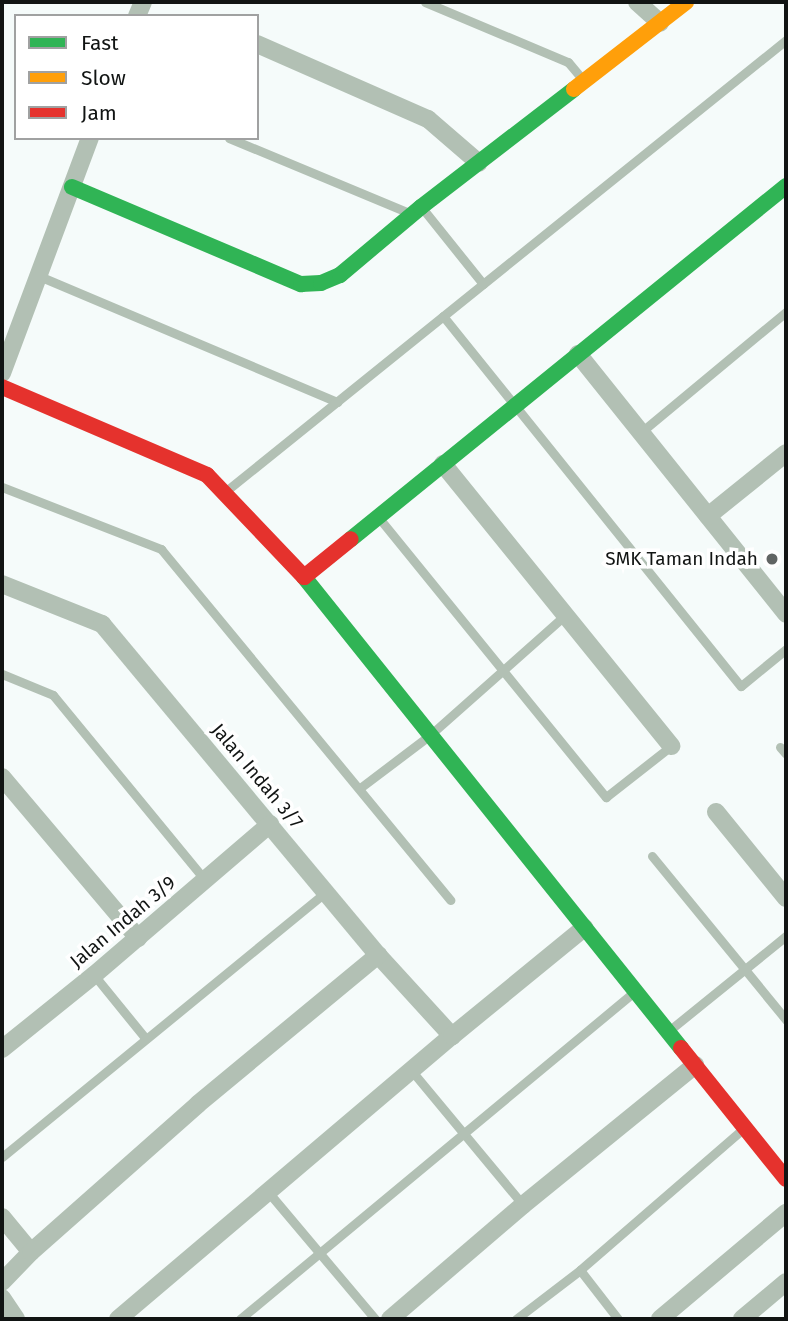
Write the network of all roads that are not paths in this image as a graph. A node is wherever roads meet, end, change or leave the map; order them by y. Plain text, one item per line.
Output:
1 (425, 2) edge
2 (637, 2) edge
3 (685, 2) edge
4 (660, 23) junction
5 (786, 40) edge
6 (259, 45) edge
7 (584, 82) junction
8 (89, 140) edge
9 (234, 140) edge
10 (479, 163) junction
11 (786, 186) edge
12 (72, 187) junction
13 (417, 211) junction
14 (39, 276) junction
15 (483, 284) junction
16 (786, 312) edge
17 (443, 316) junction
18 (578, 354) junction
19 (2, 373) edge
20 (2, 387) edge
21 (337, 402) junction
22 (513, 407) junction
23 (640, 433) junction
24 (786, 453) edge
25 (443, 464) junction
26 (2, 487) edge
27 (224, 493) junction
28 (378, 516) junction
29 (708, 516) junction
30 (304, 577) junction
31 (2, 584) edge
32 (786, 614) edge
33 (565, 615) junction
34 (786, 649) edge
35 (503, 670) junction
36 (2, 674) edge
37 (430, 735) junction
38 (671, 746) joint
39 (2, 777) edge
40 (360, 788) junction
41 (716, 812) dead end
42 (270, 824) junction
43 (652, 856) dead end
44 (205, 880) junction
45 (327, 891) junction
46 (786, 898) edge
47 (450, 900) dead end
48 (584, 928) junction
49 (786, 936) edge
50 (138, 937) junction
51 (379, 955) junction
52 (745, 969) junction
53 (94, 975) junction
54 (635, 991) junction
55 (786, 1020) edge
56 (668, 1031) junction
57 (452, 1036) junction
58 (146, 1039) junction
59 (2, 1049) edge
60 (695, 1065) junction
61 (411, 1070) junction
62 (745, 1127) junction
63 (463, 1134) junction
64 (2, 1157) edge
65 (786, 1179) edge
66 (269, 1193) junction
67 (523, 1205) junction
68 (786, 1213) edge
69 (2, 1217) edge
70 (31, 1252) junction
71 (320, 1254) junction
72 (580, 1270) junction
73 (2, 1282) edge
74 (786, 1282) edge
75 (2, 1298) edge
76 (16, 1319) edge
77 (118, 1319) edge
78 (240, 1319) edge
79 (375, 1319) edge
80 (390, 1319) edge
81 (516, 1319) edge
82 (618, 1319) edge
83 (660, 1319) edge
84 (742, 1319) edge

1 - 7 lane
2 - 4 street
3 - 4 street
4 - 7 street
5 - 15 lane
6 - 10 street
7 - 10 street
8 - 12 street
9 - 13 lane
10 - 13 street
11 - 18 street
12 - 13 street
12 - 14 street
13 - 15 lane
14 - 19 street
14 - 21 lane
15 - 17 lane
16 - 23 lane
17 - 21 lane
17 - 22 lane
18 - 22 street
18 - 23 street
20 - 27 street
21 - 27 lane
22 - 25 street
22 - 34 lane
23 - 29 street
24 - 29 street
25 - 28 street
25 - 33 street
26 - 40 lane
27 - 30 street
28 - 30 street
28 - 35 lane
29 - 32 street
30 - 37 street
31 - 42 street, Jalan Indah 3/7
33 - 35 lane
33 - 38 street
35 - 37 lane
35 - 38 lane
36 - 44 lane
37 - 40 lane
37 - 48 street
39 - 50 street
40 - 47 lane
41 - 46 street
42 - 44 street, Jalan Indah 3/9
42 - 45 street, Jalan Indah 3/7
43 - 52 lane
44 - 50 street, Jalan Indah 3/9
45 - 51 street, Jalan Indah 3/7
45 - 58 lane
48 - 54 street
48 - 57 street
49 - 52 lane
50 - 53 street, Jalan Indah 3/9
51 - 57 street, Jalan Indah 3/7
51 - 70 street
52 - 55 lane
52 - 56 lane
53 - 58 lane
53 - 59 street, Jalan Indah 3/9
54 - 56 street
54 - 63 lane
56 - 60 street
57 - 61 street
58 - 64 lane
60 - 62 street
60 - 67 street
61 - 63 lane
61 - 66 street
62 - 65 street
62 - 72 lane
63 - 67 lane
63 - 71 lane
66 - 71 lane
66 - 77 street
67 - 80 street
68 - 83 street
69 - 70 street
70 - 73 street
71 - 78 lane
71 - 79 lane
72 - 81 lane
72 - 82 lane
74 - 84 street
75 - 76 street

